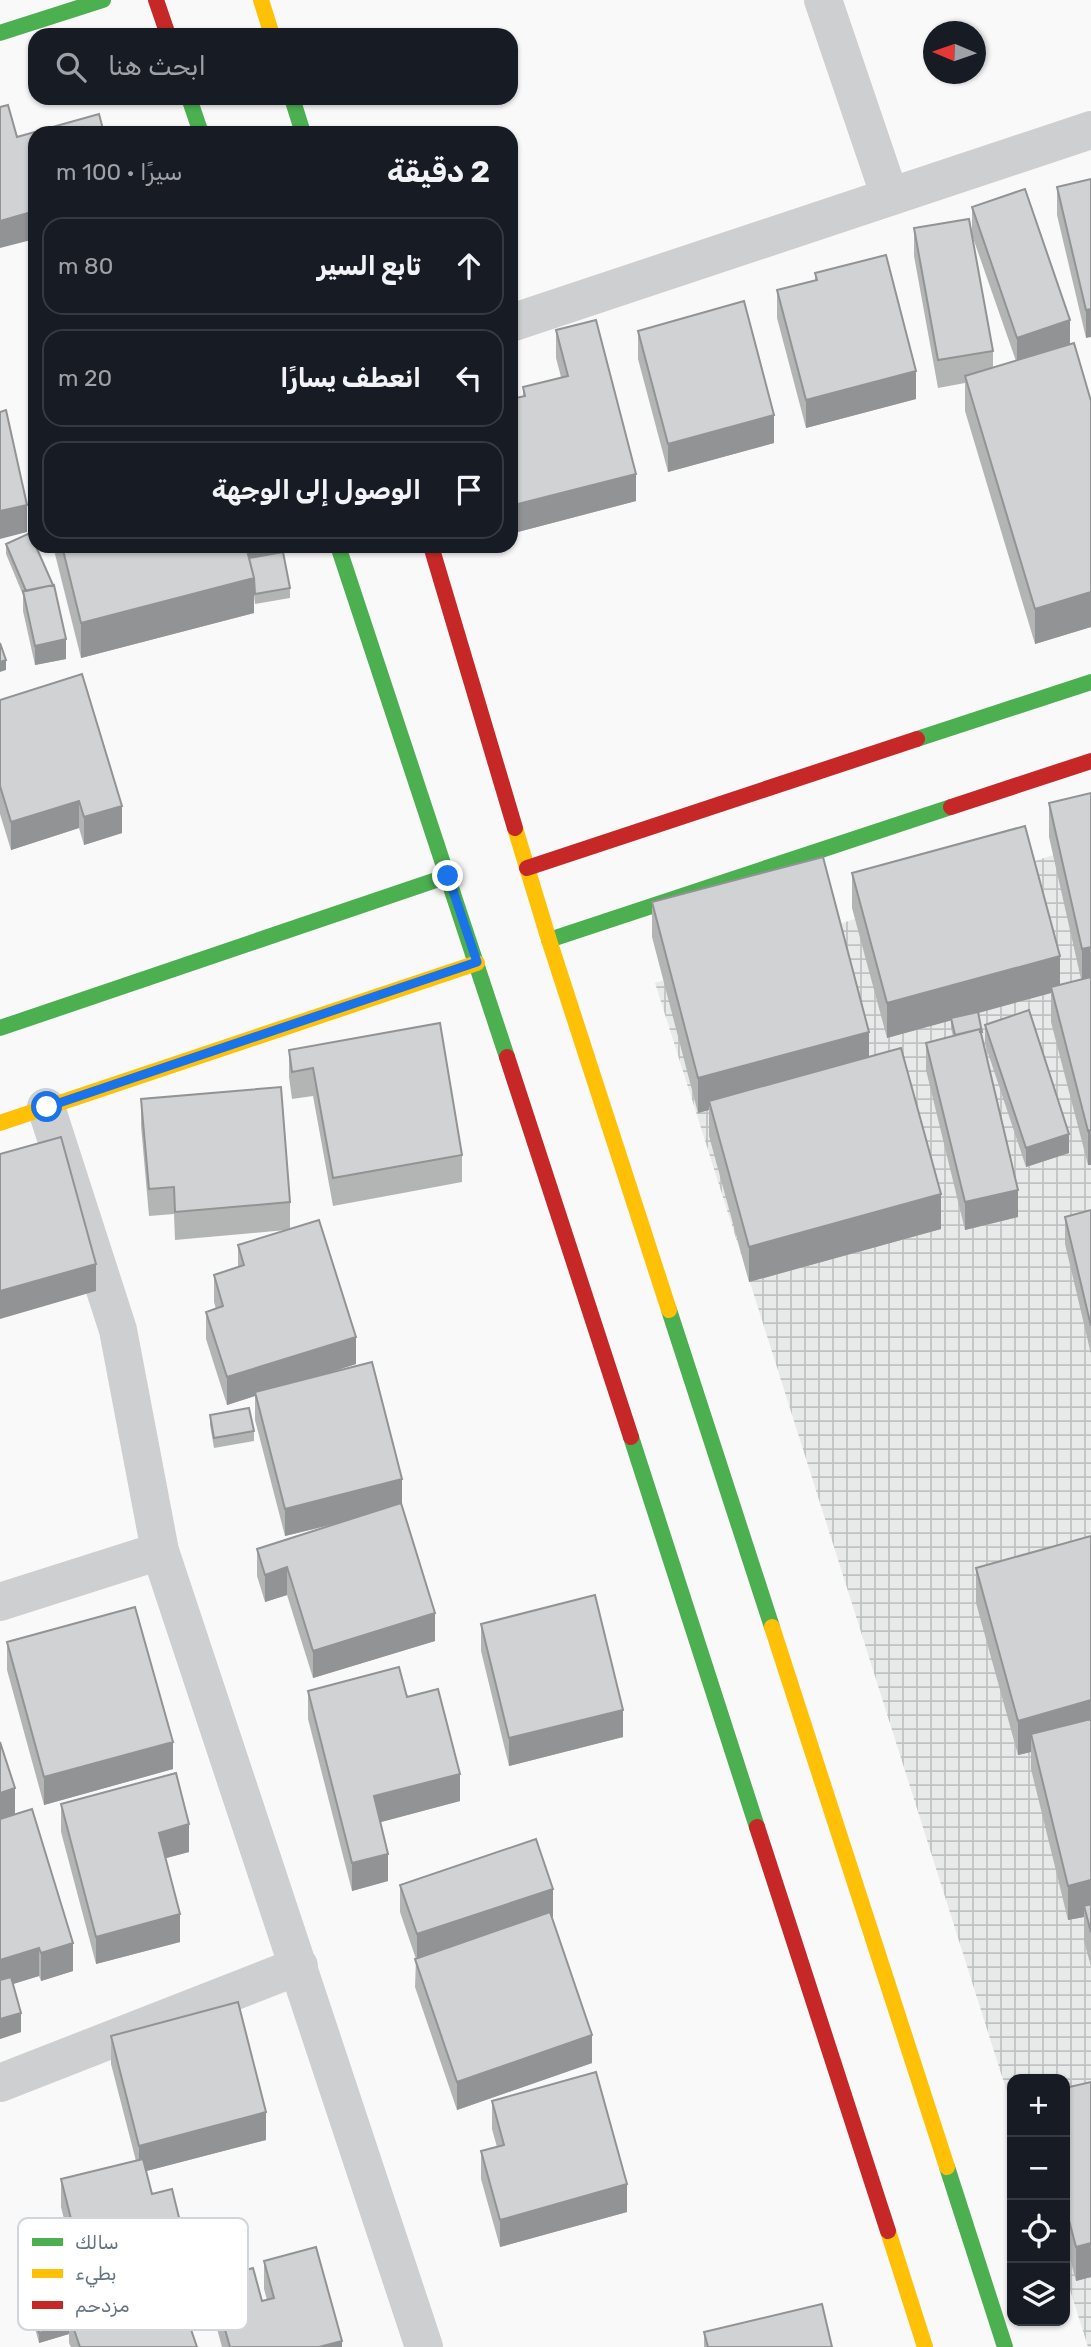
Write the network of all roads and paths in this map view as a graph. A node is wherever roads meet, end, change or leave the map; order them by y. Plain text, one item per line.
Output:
1 (103, 0) edge
2 (156, 0) edge
3 (261, 0) edge
4 (823, 0) edge
5 (166, 28) edge
6 (270, 28) edge
7 (0, 33) edge
8 (191, 105) edge
9 (294, 105) edge
10 (199, 126) edge
11 (301, 126) edge
12 (1091, 130) edge
13 (890, 197) junction
14 (518, 321) edge
15 (340, 553) edge
16 (433, 553) edge
17 (1091, 682) edge
18 (1091, 761) edge
19 (527, 868) junction
20 (448, 876) junction
21 (549, 940) junction
22 (477, 962) junction
23 (0, 1028) edge
24 (47, 1107) junction
25 (0, 1123) edge
26 (160, 1551) junction
27 (0, 1602) edge
28 (299, 1966) junction
29 (0, 2083) edge
30 (424, 2347) edge
31 (925, 2347) edge
32 (1005, 2347) edge

1 - 7 street
2 - 5 street
3 - 6 street
4 - 13 street
8 - 10 street
9 - 11 street
12 - 13 street
13 - 14 street
15 - 20 street
16 - 19 street
17 - 19 street
18 - 21 street
19 - 21 street
20 - 22 street
20 - 23 street
21 - 32 street
22 - 24 street
22 - 31 street
24 - 25 street
24 - 26 street
26 - 27 street
26 - 28 street
28 - 29 street
28 - 30 street

